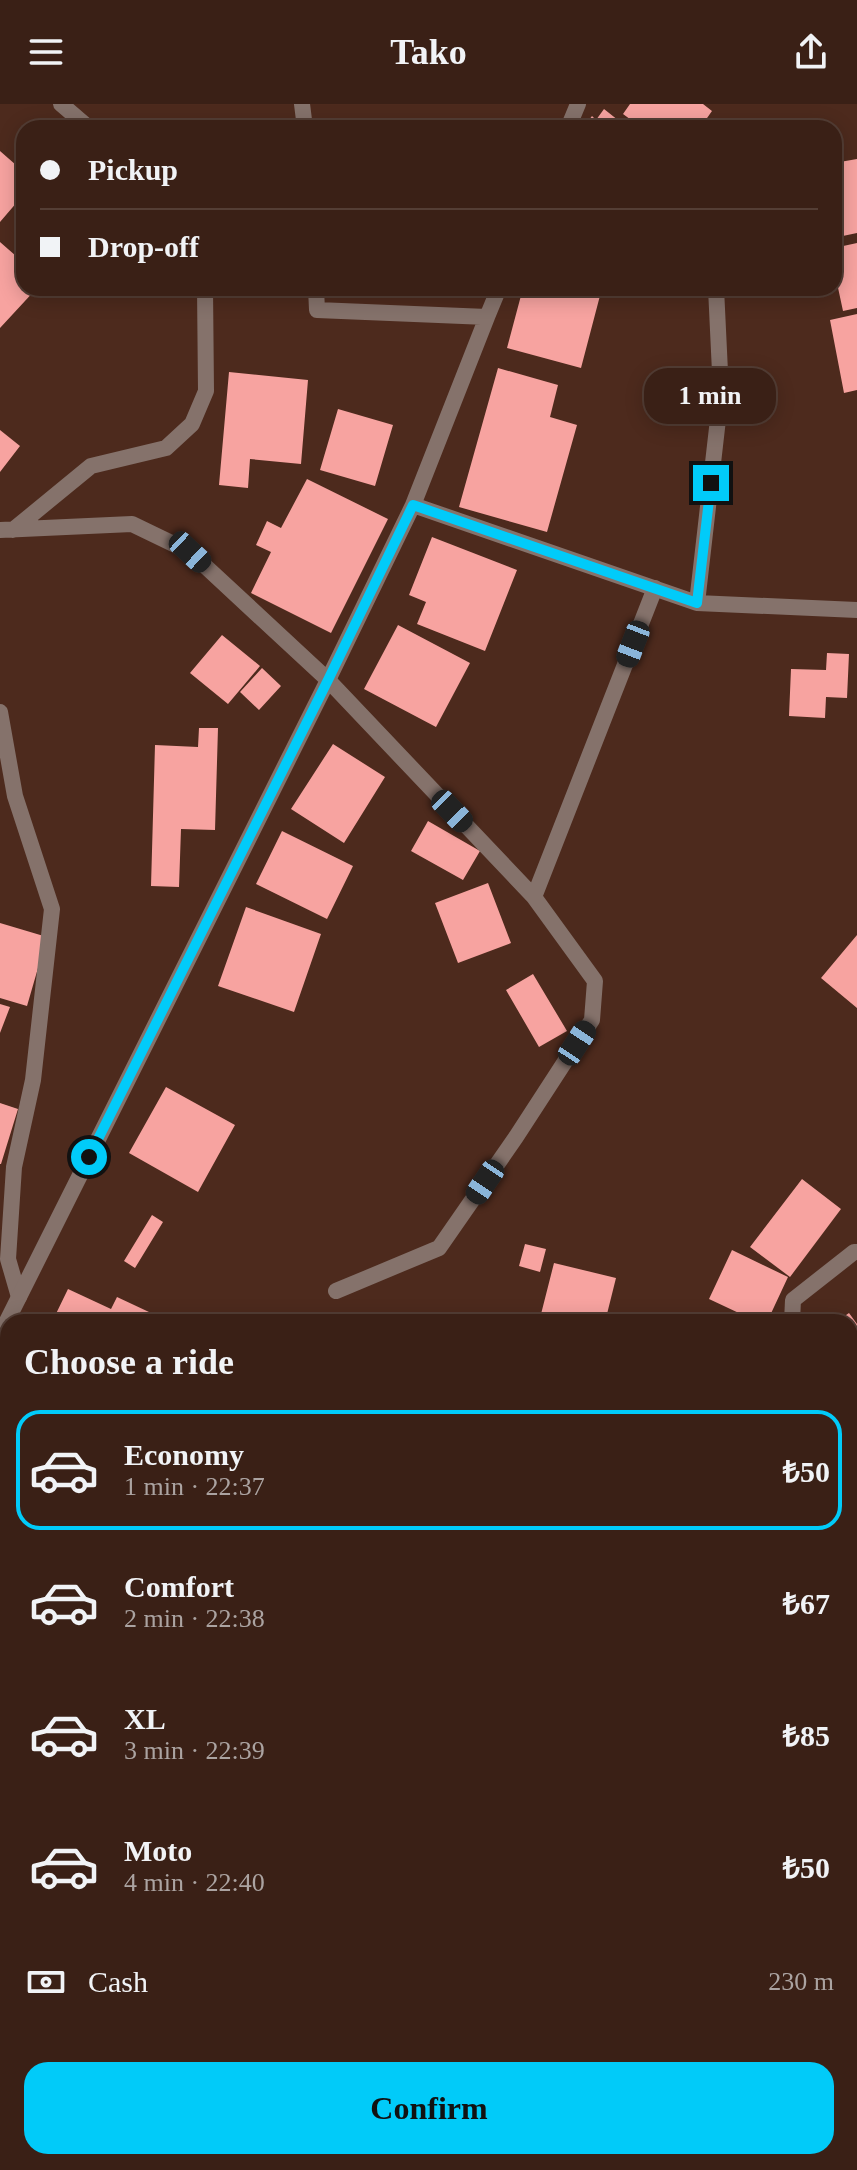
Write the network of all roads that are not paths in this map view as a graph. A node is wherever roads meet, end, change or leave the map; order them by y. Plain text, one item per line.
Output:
1 (61, 104) edge
2 (80, 120) edge
3 (205, 296) edge
4 (316, 296) edge
5 (496, 296) edge
6 (716, 296) edge
7 (487, 317) junction
8 (413, 505) junction
9 (6, 530) edge
10 (655, 588) junction
11 (697, 603) junction
12 (857, 610) edge
13 (328, 680) junction
14 (0, 712) edge
15 (534, 897) junction
16 (857, 1252) edge
17 (336, 1291) dead end
18 (19, 1297) junction
19 (10, 1314) edge
20 (792, 1314) edge

1 - 2 street
3 - 9 street
4 - 7 street
5 - 7 street
6 - 11 street
7 - 8 street
8 - 10 street
8 - 13 street
9 - 13 street
10 - 11 street
10 - 15 street
11 - 12 street
13 - 15 street
13 - 18 street
14 - 18 street
15 - 17 street
16 - 20 street
18 - 19 street

